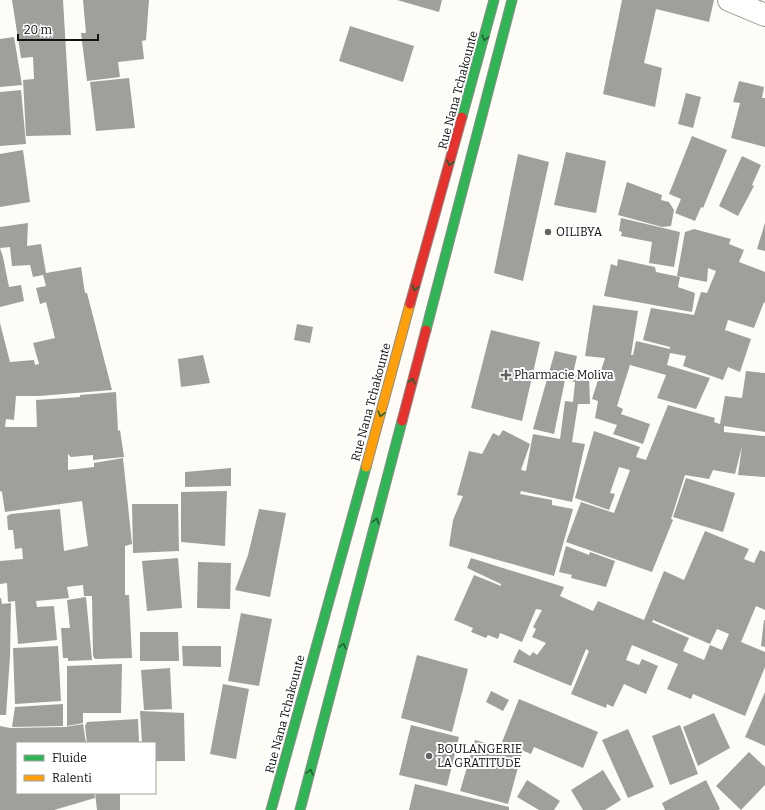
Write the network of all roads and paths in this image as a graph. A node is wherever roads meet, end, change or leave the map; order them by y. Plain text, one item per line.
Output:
1 (494, 0) edge
2 (512, 0) edge
3 (729, 0) edge
4 (765, 15) edge
5 (271, 810) edge
6 (300, 810) edge

1 -> 5 main road, Rue Nana Tchakounte
6 -> 2 main road
3 - 4 street

